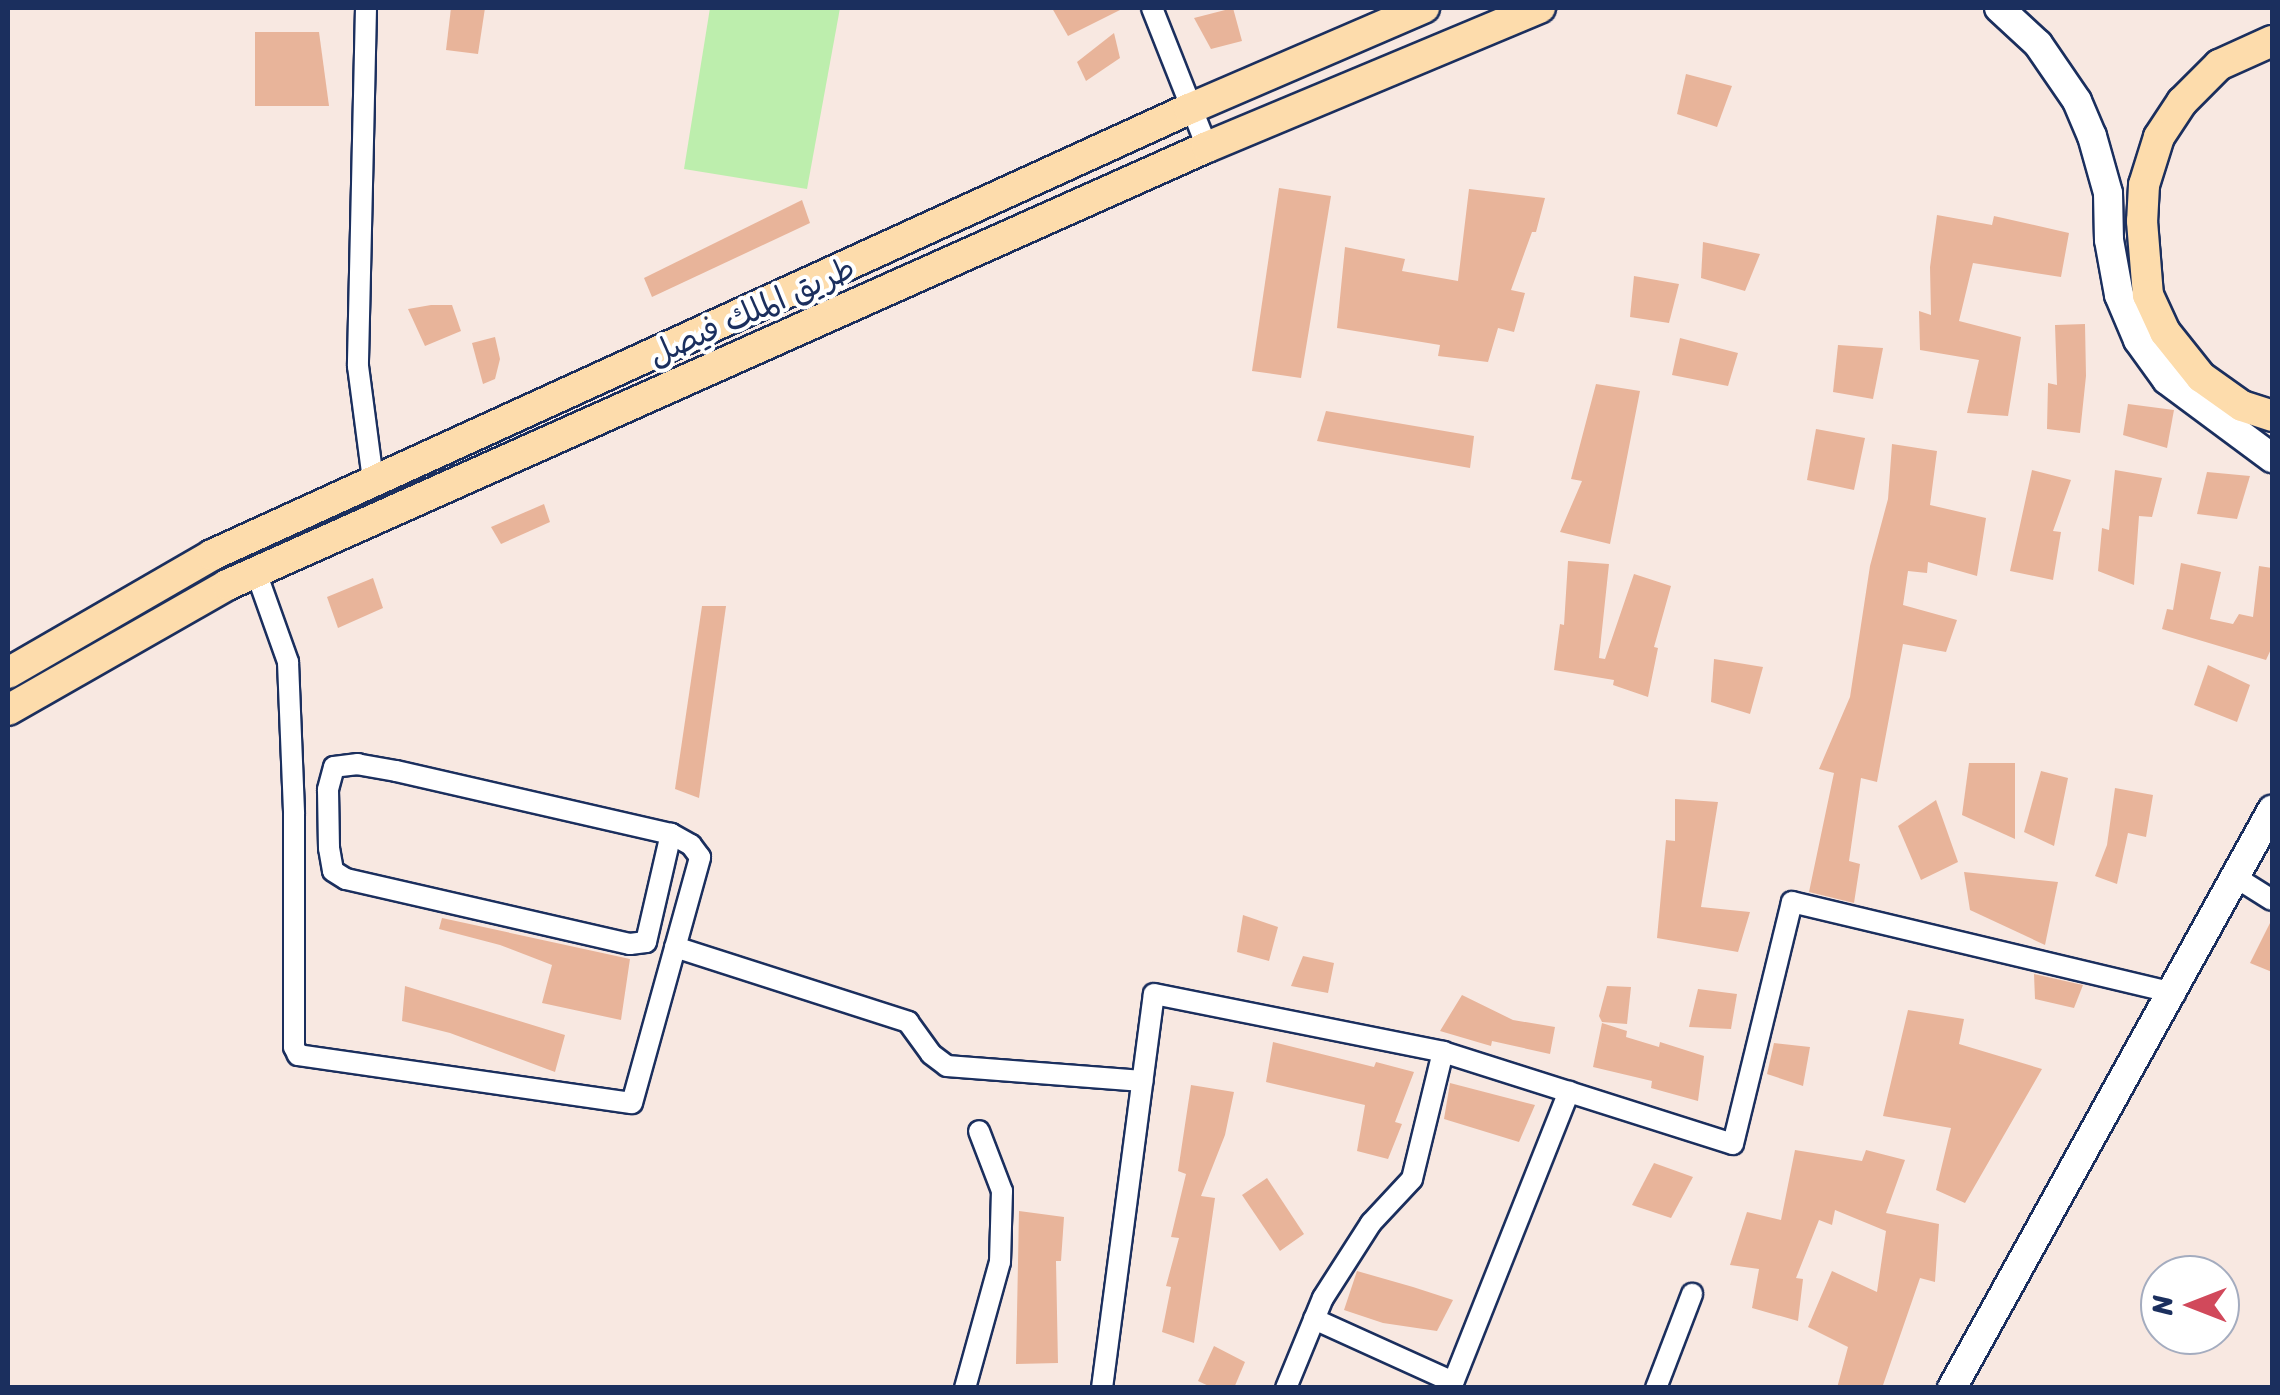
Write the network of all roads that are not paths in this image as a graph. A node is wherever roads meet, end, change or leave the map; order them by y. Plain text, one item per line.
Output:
1 (366, 8) edge
2 (1152, 8) edge
3 (1424, 8) edge
4 (1540, 8) edge
5 (1999, 8) edge
6 (2272, 40) edge
7 (1189, 108) junction
8 (1208, 148) junction
9 (2272, 416) edge
10 (2272, 458) edge
11 (373, 480) junction
12 (256, 572) junction
13 (8, 673) edge
14 (8, 710) edge
15 (2272, 810) edge
16 (671, 834) junction
17 (2236, 878) junction
18 (2272, 900) edge
19 (676, 947) junction
20 (2175, 993) junction
21 (1442, 1052) junction
22 (1142, 1081) junction
23 (1569, 1092) junction
24 (979, 1131) dead end
25 (1692, 1294) dead end
26 (1314, 1319) junction
27 (1452, 1385) edge
28 (964, 1388) edge
29 (1102, 1388) edge
30 (1286, 1388) edge
31 (1656, 1388) edge
32 (1952, 1388) edge

1 - 11 street
2 - 7 street
3 - 7 main road, طريق الملك فيصل
4 - 8 main road, طريق الملك فيصل
5 - 10 street
6 - 9 main road
7 - 8 street
7 - 11 main road, طريق الملك فيصل
8 - 12 main road, طريق الملك فيصل
11 - 13 main road, طريق الملك فيصل
12 - 14 main road, طريق الملك فيصل
12 - 19 street
15 - 17 street
16 - 16 street
16 - 19 street
17 - 18 street
17 - 20 street
19 - 22 street
20 - 23 street
20 - 32 street
21 - 22 street
21 - 23 street
21 - 26 street
22 - 29 street
23 - 27 street
24 - 28 street
25 - 31 street
26 - 27 street
26 - 30 street

